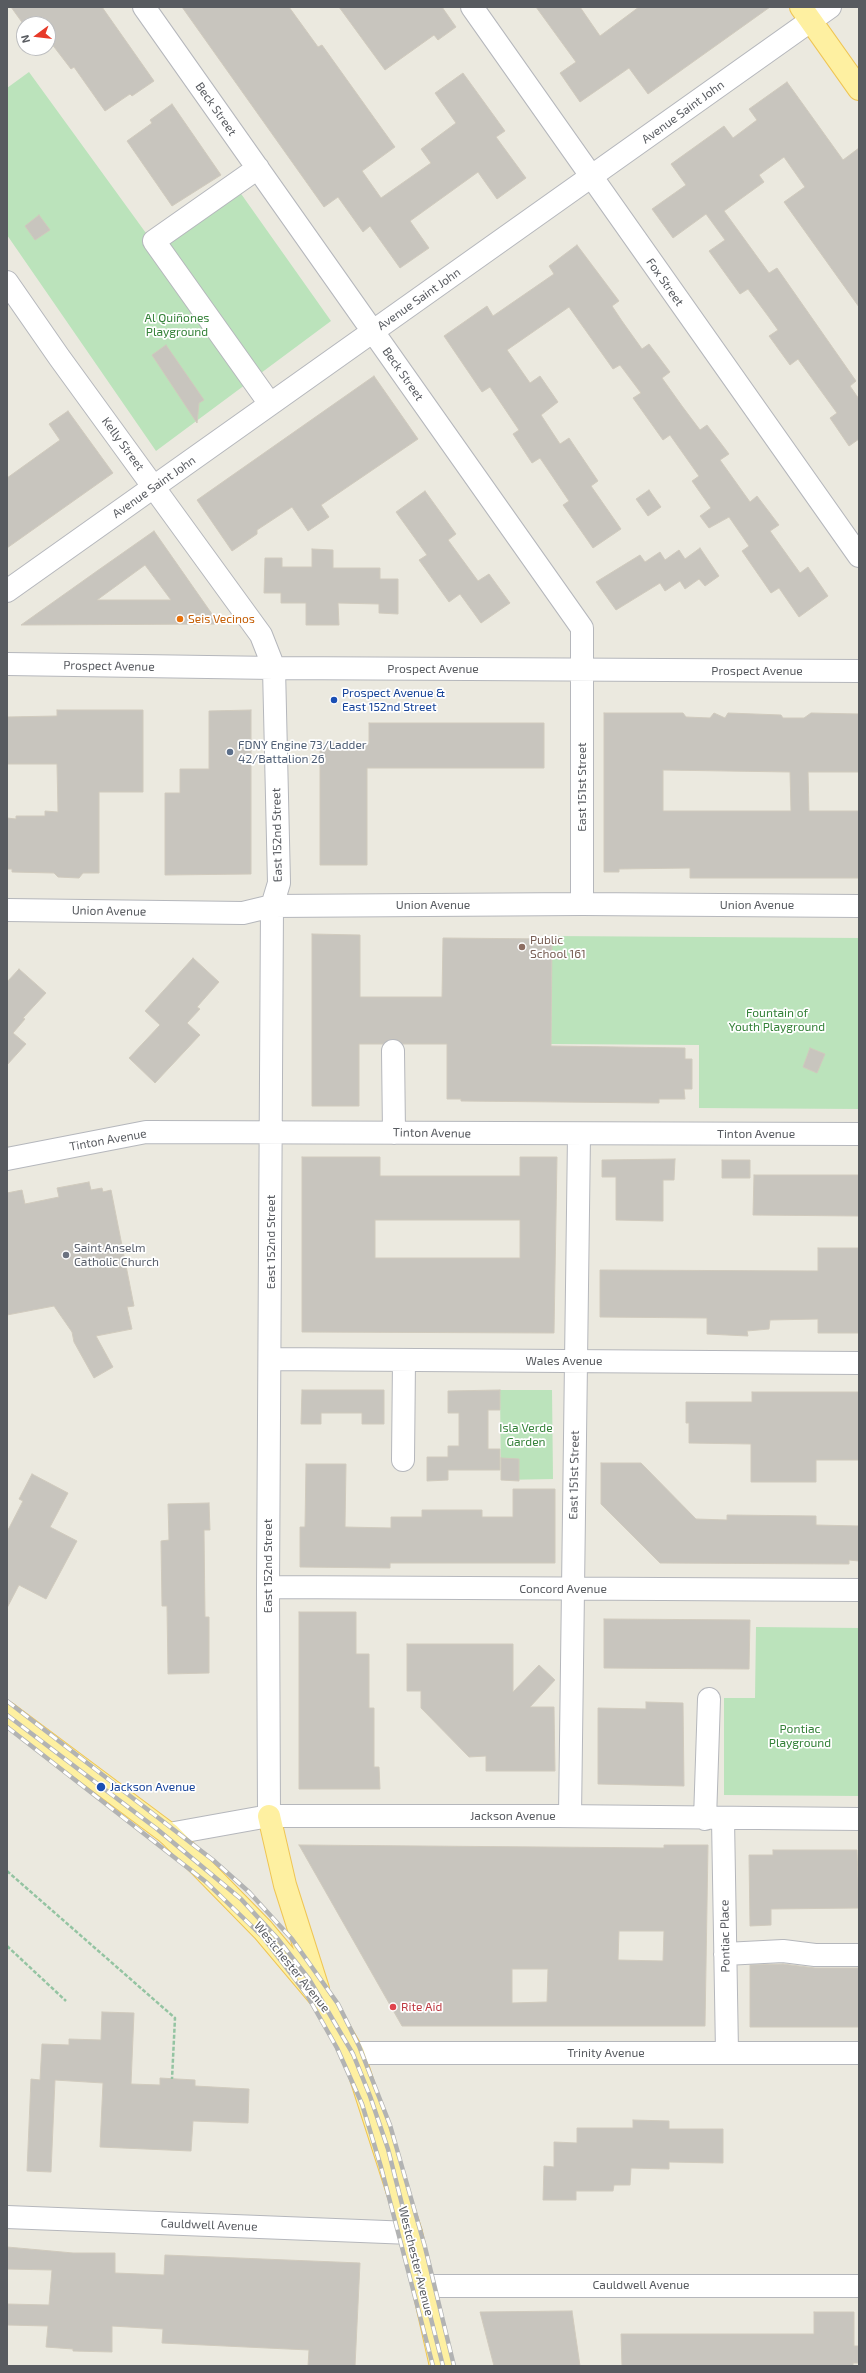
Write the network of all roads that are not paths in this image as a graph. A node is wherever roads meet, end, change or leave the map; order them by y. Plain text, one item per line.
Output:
1 (144, 7) edge
2 (472, 7) edge
3 (830, 7) edge
4 (806, 14) edge
5 (859, 89) edge
6 (258, 168) junction
7 (592, 177) junction
8 (7, 282) edge
9 (373, 331) junction
10 (270, 404) junction
11 (154, 487) junction
12 (859, 556) edge
13 (7, 591) edge
14 (7, 664) edge
15 (274, 668) junction
16 (583, 670) junction
17 (859, 671) edge
18 (582, 904) junction
19 (272, 906) junction
20 (859, 906) edge
21 (7, 910) edge
22 (393, 1051) dead end
23 (271, 1132) junction
24 (394, 1133) junction
25 (859, 1134) edge
26 (580, 1135) junction
27 (7, 1159) edge
28 (270, 1359) junction
29 (404, 1360) junction
30 (576, 1361) junction
31 (859, 1363) edge
32 (403, 1460) dead end
33 (268, 1587) junction
34 (572, 1588) junction
35 (859, 1590) edge
36 (709, 1698) dead end
37 (7, 1713) edge
38 (269, 1816) junction
39 (570, 1816) junction
40 (714, 1819) junction
41 (859, 1819) edge
42 (169, 1834) junction
43 (725, 1954) junction
44 (859, 1955) edge
45 (322, 2000) junction
46 (727, 2052) junction
47 (353, 2053) junction
48 (859, 2053) edge
49 (7, 2217) edge
50 (411, 2233) junction
51 (423, 2286) junction
52 (859, 2286) edge
53 (441, 2366) edge

1 - 6 street, Beck Street
2 - 7 street, Fox Street
3 - 4 street, Avenue Saint John
4 - 5 main road
4 - 7 street, Avenue Saint John
6 - 9 street, Beck Street
6 - 10 street
7 - 9 street, Avenue Saint John
7 - 12 street, Fox Street
8 - 11 street, Kelly Street
9 - 10 street, Avenue Saint John
9 - 16 street, Beck Street
10 - 11 street, Avenue Saint John
11 - 13 street, Avenue Saint John
11 - 15 street, Kelly Street
14 - 15 street, Prospect Avenue
15 - 16 street, Prospect Avenue
15 - 19 street, East 152nd Street
16 - 17 street, Prospect Avenue
16 - 18 street, East 151st Street
18 - 19 street, Union Avenue
18 - 20 street, Union Avenue
19 - 21 street, Union Avenue
19 - 23 street, East 152nd Street
22 - 24 street
23 - 24 street, Tinton Avenue
23 - 27 street, Tinton Avenue
23 - 28 street, East 152nd Street
24 - 26 street, Tinton Avenue
25 - 26 street, Tinton Avenue
26 - 30 street, East 151st Street
28 - 29 street, Wales Avenue
28 - 33 street, East 152nd Street
29 - 30 street, Wales Avenue
29 - 32 street
30 - 31 street, Wales Avenue
30 - 34 street, East 151st Street
33 - 34 street, Concord Avenue
33 - 38 street, East 152nd Street
34 - 35 street, Concord Avenue
34 - 39 street, East 151st Street
36 - 40 street, Pontiac Place
37 - 42 main road, Westchester Avenue
38 - 39 street, Jackson Avenue
38 - 42 street, Jackson Avenue
38 - 45 main road
39 - 40 street, Jackson Avenue
40 - 41 street, Jackson Avenue
40 - 43 street, Pontiac Place
42 - 45 main road, Westchester Avenue
43 - 44 street
43 - 46 street, Pontiac Place
45 - 47 main road, Westchester Avenue
46 - 47 street, Trinity Avenue
46 - 48 street, Trinity Avenue
47 - 50 main road, Westchester Avenue
49 - 50 street, Cauldwell Avenue
50 - 51 main road, Westchester Avenue
51 - 52 street, Cauldwell Avenue
51 - 53 main road, Westchester Avenue

